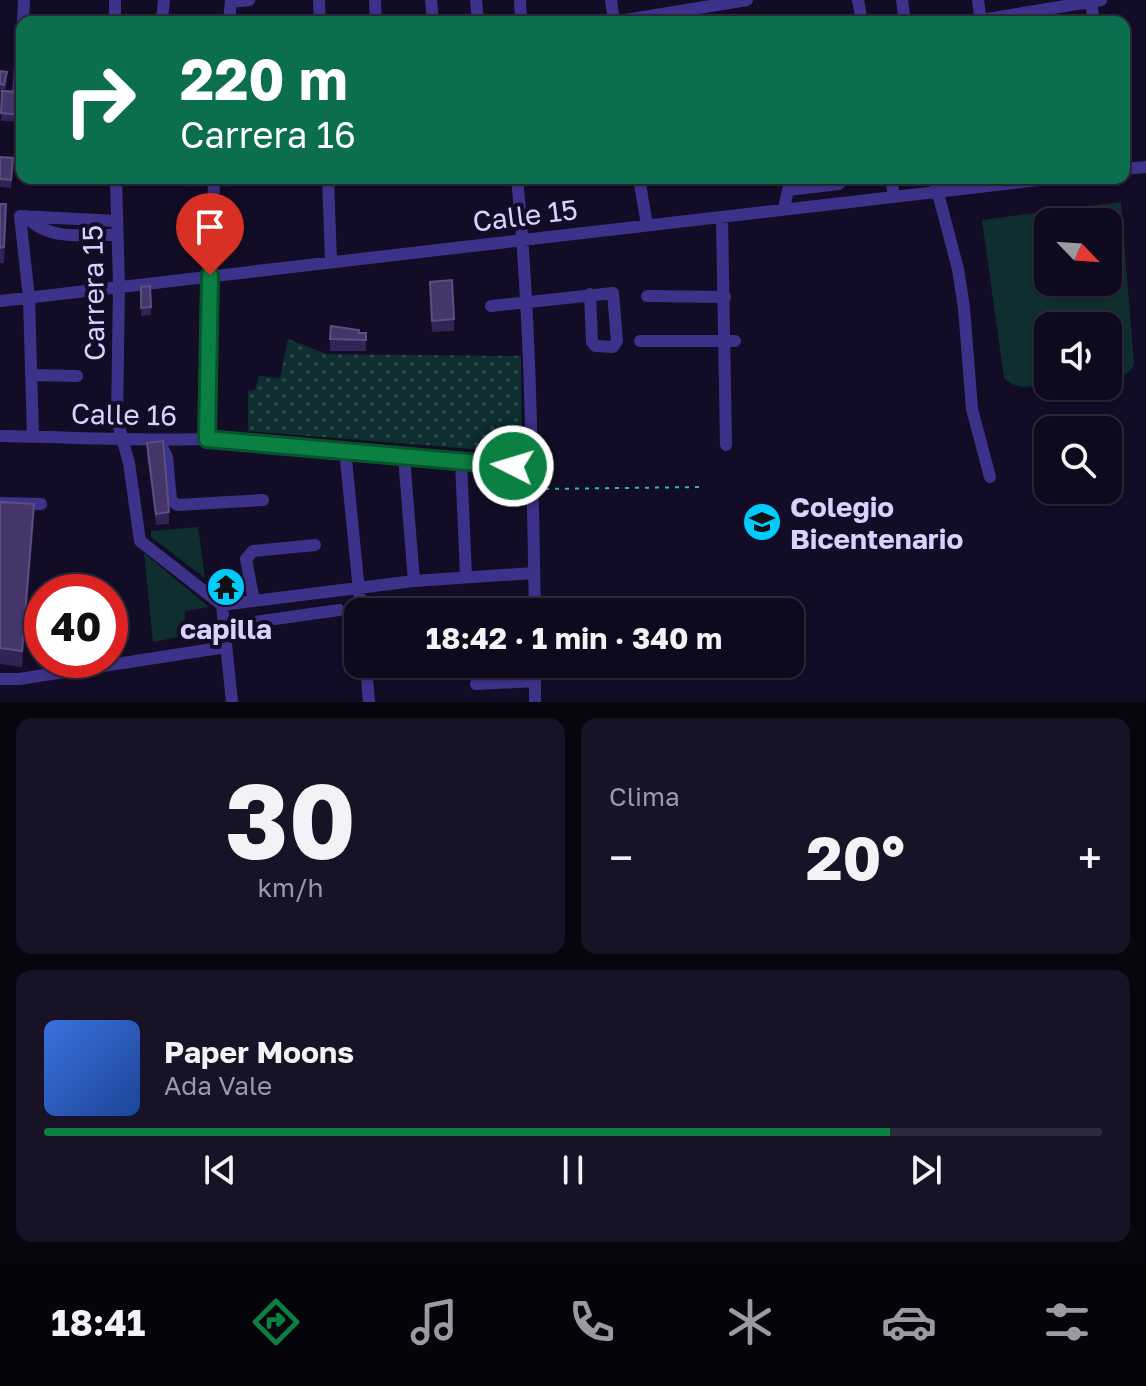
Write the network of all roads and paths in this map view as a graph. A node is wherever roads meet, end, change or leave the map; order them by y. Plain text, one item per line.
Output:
1 (249, 0) edge
2 (747, 0) edge
3 (231, 1) edge
4 (1096, 1) edge
5 (727, 2) edge
6 (1051, 8) junction
7 (648, 16) edge
8 (1008, 16) edge
9 (1052, 16) edge
10 (116, 184) edge
11 (214, 184) edge
12 (328, 184) edge
13 (518, 184) edge
14 (640, 184) edge
15 (788, 184) edge
16 (819, 184) edge
17 (892, 184) edge
18 (935, 185) edge
19 (894, 197) junction
20 (828, 203) junction
21 (784, 208) junction
22 (23, 216) junction
23 (722, 218) junction
24 (116, 221) junction
25 (647, 225) junction
26 (116, 235) junction
27 (523, 240) junction
28 (331, 261) junction
29 (210, 275) junction
30 (119, 285) junction
31 (590, 294) junction
32 (647, 296) dead end
33 (725, 297) junction
34 (29, 298) junction
35 (0, 301) edge
36 (526, 301) junction
37 (491, 306) dead end
38 (640, 341) dead end
39 (730, 341) junction
40 (31, 375) junction
41 (77, 376) dead end
42 (0, 436) edge
43 (33, 437) junction
44 (120, 437) junction
45 (207, 439) junction
46 (159, 441) junction
47 (726, 445) dead end
48 (345, 449) junction
49 (404, 457) junction
50 (461, 461) junction
51 (533, 467) junction
52 (990, 477) dead end
53 (699, 487) dead end
54 (546, 489) dead end
55 (263, 500) dead end
56 (0, 503) edge
57 (41, 504) dead end
58 (315, 545) dead end
59 (466, 576) junction
60 (538, 580) junction
61 (414, 581) junction
62 (359, 588) junction
63 (360, 598) edge
64 (536, 598) edge
65 (254, 601) junction
66 (222, 605) junction
67 (339, 610) dead end
68 (240, 624) dead end
69 (226, 647) junction
70 (367, 678) edge
71 (0, 679) edge
72 (535, 681) joint
73 (476, 684) dead end
74 (232, 702) edge
75 (369, 702) edge
76 (534, 702) edge

1 - 3 street
2 - 5 street
4 - 6 street
5 - 7 street
6 - 8 street
6 - 9 street
10 - 24 street, Carrera 15
11 - 29 street
12 - 28 street
13 - 27 street
14 - 25 street
15 - 21 street
16 - 20 street
17 - 19 street
18 - 19 street, Calle 15
18 - 52 street
19 - 20 street, Calle 15
20 - 21 street, Calle 15
21 - 23 street, Calle 15
22 - 24 street
22 - 26 street
22 - 34 street
23 - 25 street, Calle 15
23 - 33 street
24 - 26 street, Carrera 15
25 - 27 street, Calle 15
26 - 30 street, Carrera 15
27 - 28 street, Calle 15
27 - 36 street
28 - 29 street, Calle 15
29 - 30 street, Calle 15
29 - 45 street
30 - 34 street, Calle 15
30 - 44 street, Carrera 15
31 - 31 street
31 - 36 street
32 - 33 street
33 - 39 street
34 - 35 street, Calle 15
34 - 40 street
36 - 37 street
36 - 51 street
38 - 39 street
39 - 47 street
40 - 41 street
40 - 43 street
42 - 43 street, Calle 16
43 - 44 street, Calle 16
44 - 46 street, Calle 16
44 - 66 street, Carrera 15
45 - 46 street, Calle 16
45 - 48 street, Calle 16
46 - 55 street
48 - 49 street, Calle 16
48 - 62 street
49 - 50 street, Calle 16
49 - 61 street
50 - 51 street, Calle 16
50 - 59 street
51 - 60 street
53 - 54 path
56 - 57 street
58 - 65 street
59 - 60 street
59 - 61 street
60 - 64 street
61 - 62 street
62 - 63 street
62 - 65 street
65 - 66 street
66 - 69 street
67 - 68 street
69 - 71 street
69 - 74 street
70 - 75 street
72 - 73 street
72 - 76 street

